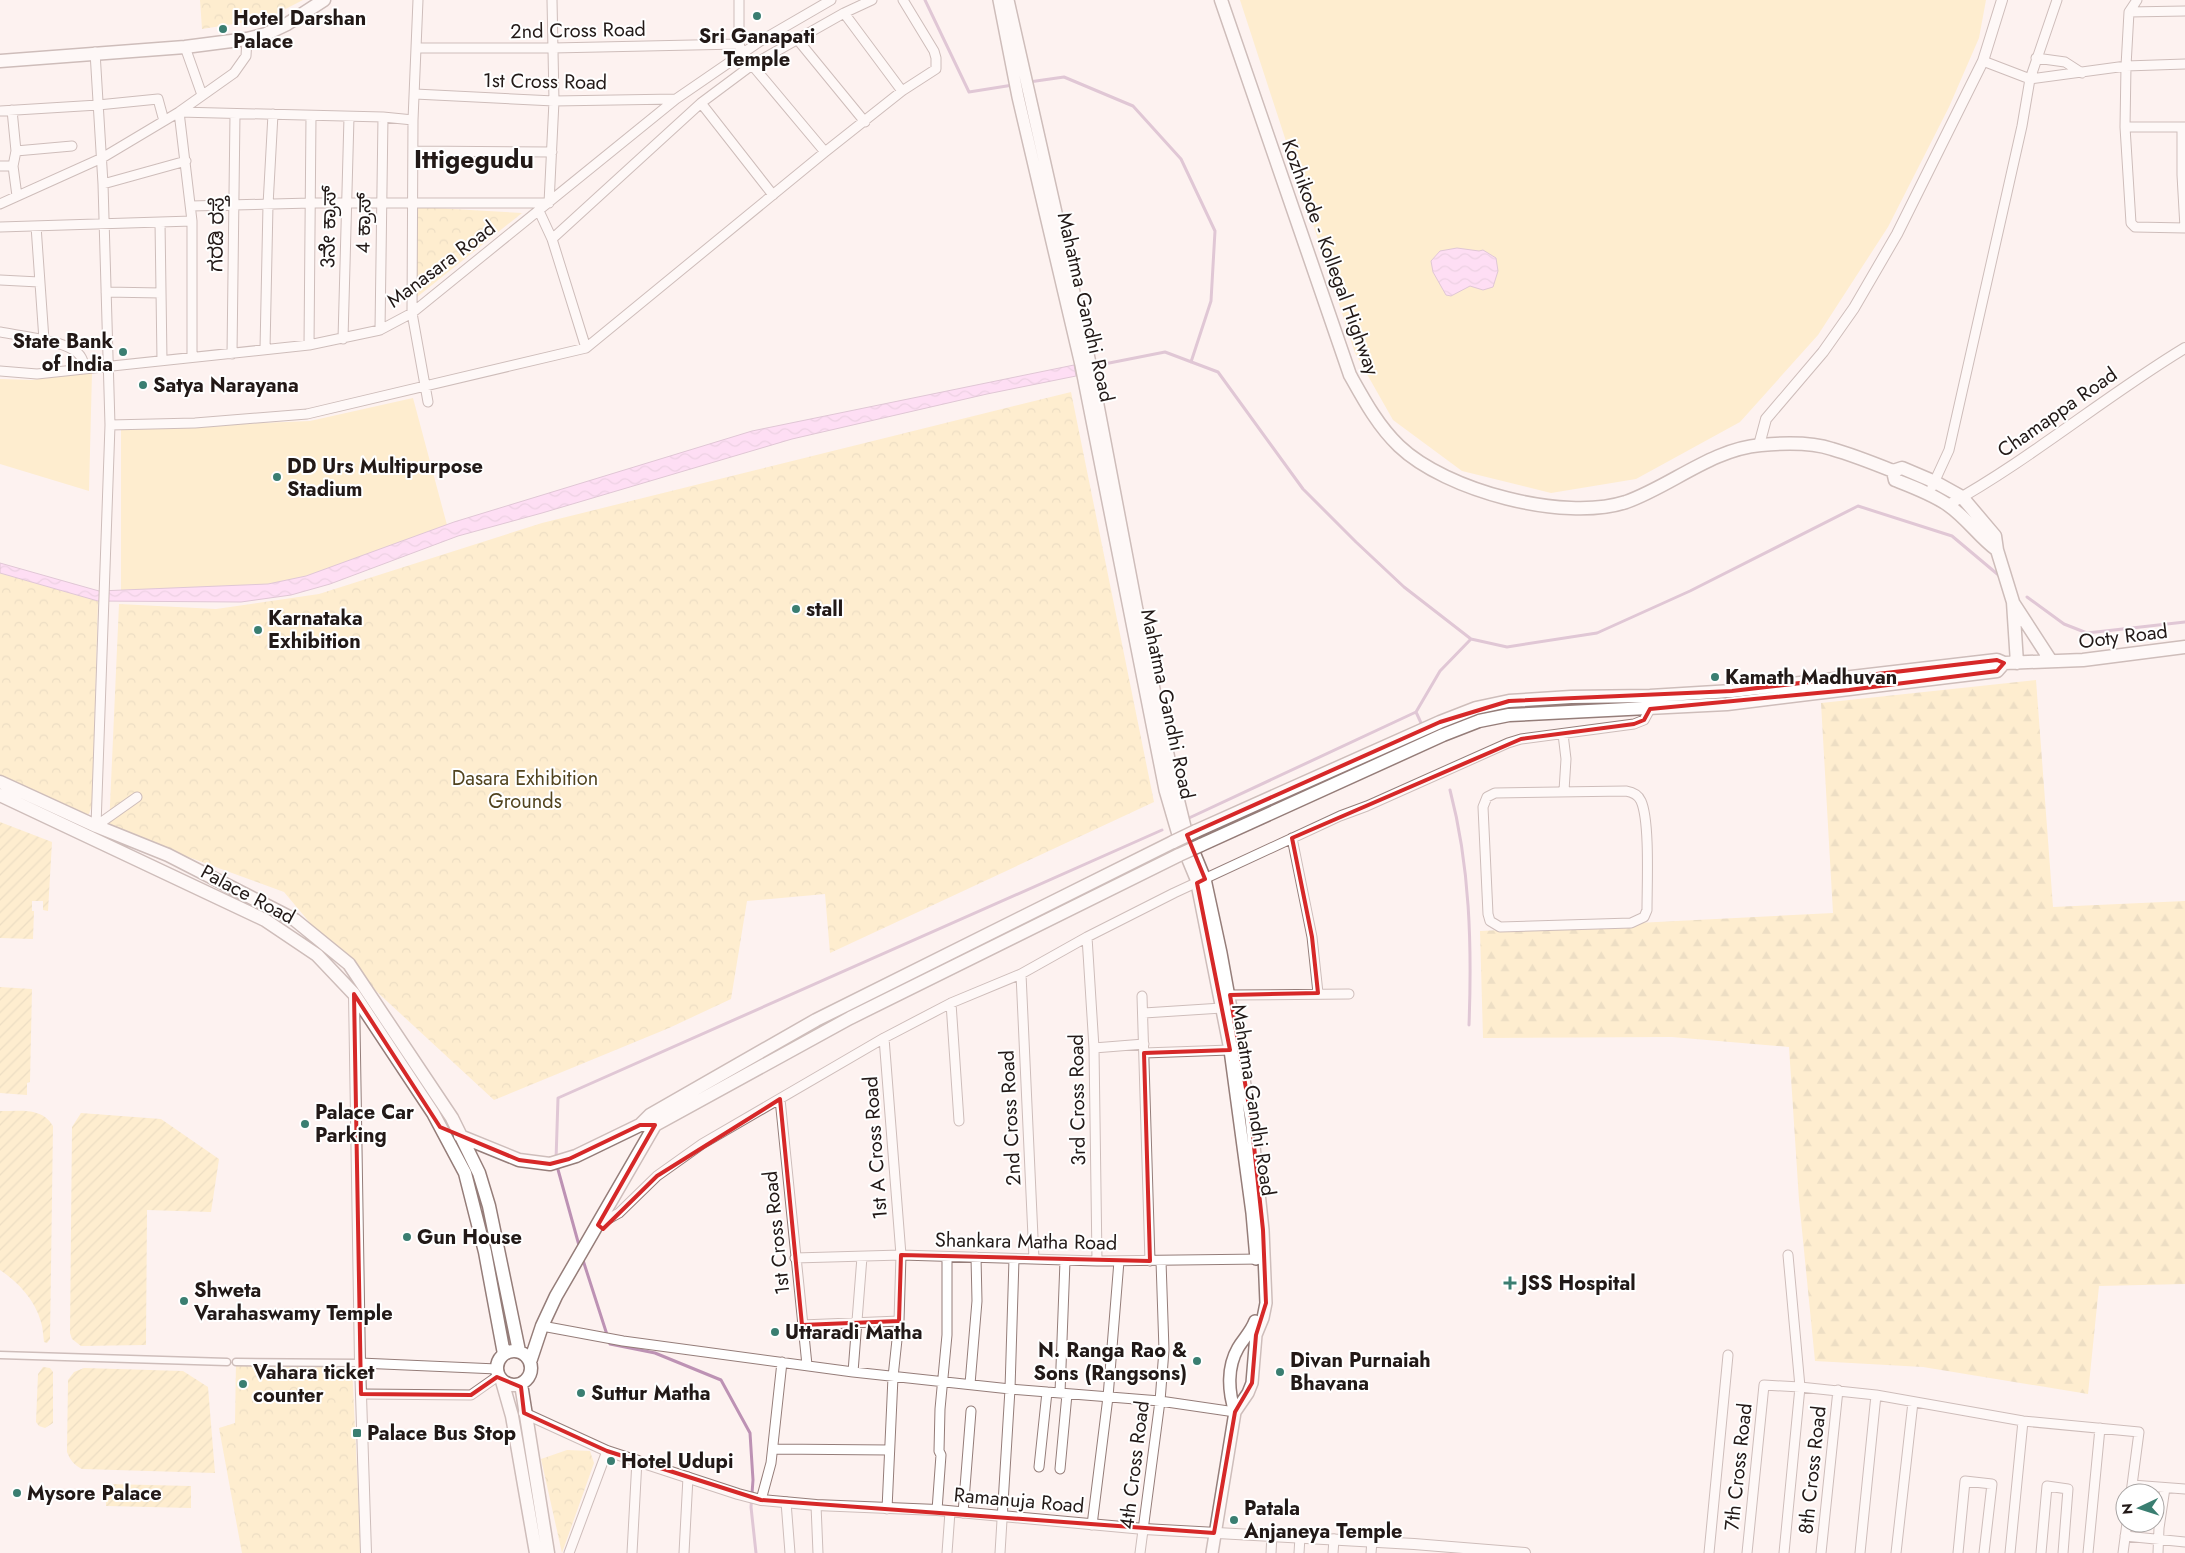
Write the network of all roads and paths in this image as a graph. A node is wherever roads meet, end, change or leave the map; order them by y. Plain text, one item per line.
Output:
1 (324, 0) edge
2 (418, 0) edge
3 (552, 0) edge
4 (739, 0) edge
5 (831, 0) edge
6 (872, 0) edge
7 (903, 0) edge
8 (999, 0) edge
9 (1008, 0) edge
10 (1221, 0) edge
11 (2002, 0) edge
12 (2057, 0) edge
13 (2137, 0) edge
14 (2129, 12) junction
15 (2185, 12) edge
16 (844, 13) junction
17 (247, 39) junction
18 (798, 39) junction
19 (185, 47) junction
20 (418, 48) junction
21 (553, 48) junction
22 (741, 48) junction
23 (95, 52) junction
24 (2036, 58) junction
25 (0, 61) edge
26 (1983, 61) junction
27 (2185, 64) edge
28 (752, 65) junction
29 (2126, 66) junction
30 (2082, 72) junction
31 (2030, 79) junction
32 (1019, 80) junction
33 (902, 91) junction
34 (415, 94) junction
35 (202, 95) junction
36 (676, 99) junction
37 (554, 101) junction
38 (701, 103) junction
39 (98, 105) junction
40 (12, 110) junction
41 (0, 111) edge
42 (179, 112) junction
43 (235, 114) junction
44 (273, 114) junction
45 (311, 116) junction
46 (349, 117) junction
47 (382, 117) junction
48 (413, 120) junction
49 (164, 121) junction
50 (865, 122) junction
51 (2125, 126) junction
52 (2183, 127) edge
53 (72, 146) dead end
54 (16, 151) junction
55 (414, 151) junction
56 (552, 152) junction
57 (825, 152) junction
58 (102, 158) junction
59 (186, 161) junction
60 (0, 166) edge
61 (13, 166) junction
62 (2184, 175) edge
63 (103, 184) junction
64 (773, 195) junction
65 (17, 196) junction
66 (311, 202) junction
67 (346, 203) junction
68 (549, 203) junction
69 (0, 204) edge
70 (234, 204) junction
71 (380, 204) junction
72 (413, 204) junction
73 (268, 205) junction
74 (191, 206) junction
75 (539, 211) junction
76 (192, 221) junction
77 (104, 222) junction
78 (160, 222) junction
79 (36, 226) junction
80 (0, 227) edge
81 (2185, 228) edge
82 (552, 239) junction
83 (0, 280) edge
84 (39, 282) junction
85 (106, 292) junction
86 (161, 292) junction
87 (412, 313) junction
88 (380, 330) junction
89 (0, 332) edge
90 (343, 339) junction
91 (44, 340) junction
92 (309, 345) junction
93 (586, 348) junction
94 (2185, 348) edge
95 (265, 349) junction
96 (232, 354) junction
97 (192, 357) junction
98 (162, 360) junction
99 (108, 365) junction
100 (85, 368) junction
101 (0, 372) edge
102 (425, 387) junction
103 (428, 402) dead end
104 (110, 425) junction
105 (1759, 445) junction
106 (1893, 471) junction
107 (1934, 482) junction
108 (1928, 494) junction
109 (1962, 497) junction
110 (1948, 505) junction
111 (1997, 550) junction
112 (2013, 602) junction
113 (2185, 647) edge
114 (2052, 661) junction
115 (2004, 663) junction
116 (2017, 663) junction
117 (1650, 709) junction
118 (1563, 734) junction
119 (0, 782) edge
120 (1564, 791) junction
121 (0, 795) edge
122 (137, 797) dead end
123 (96, 826) junction
124 (1292, 838) junction
125 (1201, 881) junction
126 (1087, 937) junction
127 (1021, 974) junction
128 (1318, 993) junction
129 (354, 994) junction
130 (1350, 994) dead end
131 (1142, 996) dead end
132 (1230, 996) junction
133 (952, 1003) junction
134 (1222, 1008) junction
135 (1144, 1013) junction
136 (884, 1038) junction
137 (1094, 1048) junction
138 (1144, 1049) junction
139 (1230, 1050) junction
140 (780, 1099) junction
141 (653, 1120) junction
142 (959, 1121) dead end
143 (460, 1136) junction
144 (599, 1224) junction
145 (901, 1255) junction
146 (1788, 1255) dead end
147 (862, 1257) junction
148 (947, 1257) junction
149 (976, 1257) junction
150 (795, 1258) junction
151 (1014, 1259) junction
152 (1034, 1259) junction
153 (1260, 1259) junction
154 (1065, 1261) junction
155 (1119, 1261) junction
156 (1150, 1261) junction
157 (1161, 1261) junction
158 (1097, 1262) junction
159 (899, 1321) junction
160 (857, 1323) junction
161 (802, 1324) junction
162 (542, 1326) junction
163 (519, 1352) junction
164 (504, 1354) junction
165 (0, 1355) edge
166 (1728, 1355) dead end
167 (227, 1362) dead end
168 (236, 1362) dead end
169 (530, 1362) junction
170 (782, 1362) junction
171 (360, 1363) junction
172 (807, 1365) junction
173 (853, 1372) junction
174 (499, 1375) junction
175 (893, 1377) junction
176 (943, 1380) junction
177 (521, 1384) junction
178 (970, 1384) junction
179 (1800, 1387) junction
180 (1010, 1389) junction
181 (1838, 1390) junction
182 (1047, 1392) junction
183 (361, 1394) junction
184 (1063, 1394) junction
185 (1876, 1395) junction
186 (1108, 1397) junction
187 (1160, 1401) junction
188 (1913, 1402) junction
189 (971, 1411) dead end
190 (1235, 1412) junction
191 (524, 1413) junction
192 (2023, 1421) junction
193 (2100, 1428) junction
194 (773, 1449) junction
195 (889, 1450) junction
196 (607, 1451) junction
197 (637, 1460) junction
198 (1040, 1466) dead end
199 (1060, 1470) dead end
200 (688, 1477) junction
201 (2133, 1483) edge
202 (2165, 1488) edge
203 (2185, 1490) edge
204 (761, 1500) junction
205 (786, 1502) junction
206 (816, 1505) junction
207 (887, 1509) junction
208 (937, 1510) junction
209 (950, 1512) junction
210 (963, 1513) junction
211 (1001, 1517) junction
212 (1092, 1525) junction
213 (1144, 1529) junction
214 (1214, 1532) junction
215 (2125, 1533) edge
216 (2159, 1533) edge
217 (1272, 1535) junction
218 (2125, 1536) junction
219 (1300, 1537) junction
220 (1334, 1539) junction
221 (2160, 1540) junction
222 (1372, 1541) junction
223 (2185, 1542) edge
224 (1414, 1548) edge
225 (1457, 1550) edge
226 (1487, 1551) edge
227 (366, 1553) edge
228 (536, 1553) edge
229 (548, 1553) edge
230 (569, 1553) edge
231 (632, 1553) edge
232 (684, 1553) edge
233 (790, 1553) edge
234 (818, 1553) edge
235 (947, 1553) edge
236 (1000, 1553) edge
237 (1140, 1553) edge
238 (1212, 1553) edge
239 (1271, 1553) edge
240 (1299, 1553) edge
241 (1333, 1553) edge
242 (1372, 1553) edge
243 (1514, 1553) edge
244 (1525, 1553) edge
245 (1709, 1553) edge
246 (1747, 1553) edge
247 (1784, 1553) edge
248 (1821, 1553) edge
249 (1860, 1553) edge
250 (1896, 1553) edge
251 (1958, 1553) edge
252 (1984, 1553) edge
253 (2010, 1553) edge
254 (2041, 1553) edge
255 (2063, 1553) edge
256 (2088, 1553) edge
257 (2123, 1553) edge
258 (2158, 1553) edge

1 - 17 main road
2 - 20 street
3 - 21 street
4 - 22 street
5 - 22 street, Manasara Road
6 - 16 street
7 - 33 street
8 - 32 main road, Mahatma Gandhi Road
9 - 32 main road, Mahatma Gandhi Road
10 - 105 main road, Kozhikode - Kollegal Highway
11 - 26 street
12 - 24 street
13 - 14 street
14 - 15 street
14 - 29 street
16 - 18 street
16 - 33 street
17 - 19 main road
17 - 35 street
18 - 28 street
18 - 50 street
19 - 23 main road
19 - 35 street
20 - 21 street, 2nd Cross Road
20 - 34 street
21 - 22 street, 2nd Cross Road
21 - 37 street
22 - 28 street
22 - 36 street, Manasara Road
23 - 25 main road
23 - 39 street
24 - 30 street
24 - 31 street
26 - 31 street
26 - 105 street
27 - 29 street
28 - 38 street
28 - 57 street
29 - 30 street
29 - 51 street
30 - 31 street
31 - 107 street
32 - 125 main road, Mahatma Gandhi Road
33 - 50 street
34 - 37 street, 1st Cross Road
34 - 48 street
35 - 42 street
36 - 37 street, 1st Cross Road
36 - 68 street, Manasara Road
37 - 56 street
38 - 64 street
38 - 82 street
39 - 40 street
39 - 49 street
39 - 58 street
40 - 41 street
40 - 54 street
42 - 43 street
42 - 49 street
42 - 59 street
43 - 44 street
43 - 70 street, ಗರಡಿ ರಸ್ತೆ
44 - 45 street
44 - 73 street
45 - 46 street
45 - 66 street
46 - 47 street
46 - 67 street, 3ನೆೇ ಕ್ರಾಸ್
47 - 48 street
47 - 71 street, 4 ಕ್ರಾಸ್
48 - 55 street
49 - 58 street
50 - 57 street
51 - 52 street
51 - 81 street
52 - 62 street
53 - 54 street
54 - 61 street
55 - 56 street
55 - 72 street
56 - 68 street
57 - 64 street
58 - 63 street
58 - 65 street
59 - 63 street
59 - 74 street
60 - 61 street
61 - 65 street
62 - 81 street
63 - 77 street
64 - 93 street
65 - 69 street
66 - 67 street
66 - 73 street
66 - 92 street
67 - 71 street
67 - 90 street, 3ನೆೇ ಕ್ರಾಸ್
68 - 72 street
68 - 75 street, Manasara Road
70 - 73 street
70 - 74 street
70 - 96 street, ಗರಡಿ ರಸ್ತೆ
71 - 72 street
71 - 88 street, 4 ಕ್ರಾಸ್
72 - 87 street
73 - 95 street
74 - 76 street
75 - 82 street
75 - 87 street, Manasara Road
76 - 78 street
76 - 97 street
77 - 78 street
77 - 79 street
77 - 85 street
78 - 86 street
79 - 80 street
79 - 84 street
82 - 93 street
83 - 84 street
84 - 91 street
85 - 86 street
85 - 99 street
86 - 98 street
87 - 88 street, Manasara Road
87 - 102 street
88 - 90 street, Manasara Road
89 - 91 street
90 - 92 street, Manasara Road
91 - 100 street
92 - 95 street, Manasara Road
93 - 102 street
94 - 109 street, Chamappa Road
95 - 96 street, Manasara Road
96 - 97 street, Manasara Road
97 - 98 street, Manasara Road
98 - 99 street, Manasara Road
99 - 100 street, Manasara Road
99 - 104 street
100 - 101 street, Manasara Road
102 - 103 street
102 - 104 street
104 - 123 street
105 - 106 main road, Kozhikode - Kollegal Highway
106 - 107 main road, Kozhikode - Kollegal Highway
106 - 108 main road, Kozhikode - Kollegal Highway
107 - 108 street
107 - 109 main road, Kozhikode - Kollegal Highway
108 - 110 main road, Kozhikode - Kollegal Highway
109 - 110 street, Chamappa Road
109 - 111 main road, Kozhikode - Kollegal Highway
110 - 111 main road, Kozhikode - Kollegal Highway
111 - 112 main road, Kozhikode - Kollegal Highway
112 - 114 main road, Kozhikode - Kollegal Highway
112 - 116 main road, Kozhikode - Kollegal Highway
113 - 114 main road, Ooty Road
114 - 116 main road, Ooty Road
115 - 116 main road, Ooty Road
115 - 117 main road
115 - 141 main road, Ooty Road, bridge
117 - 118 street
117 - 141 main road, bridge
118 - 120 street
118 - 124 street
119 - 123 main road
120 - 120 street
121 - 129 main road, Palace Road
122 - 123 street
123 - 143 main road
124 - 125 street
124 - 128 street
125 - 126 street
125 - 132 main road, Mahatma Gandhi Road
125 - 134 main road, Mahatma Gandhi Road
126 - 127 street
126 - 137 street, 3rd Cross Road
127 - 133 street
127 - 152 street, 2nd Cross Road
128 - 130 street
128 - 132 street
129 - 164 main road, Palace Road
129 - 171 street
131 - 135 street
132 - 153 main road, Mahatma Gandhi Road
133 - 136 street
133 - 142 street
134 - 135 street
134 - 139 main road, Mahatma Gandhi Road
135 - 138 street
136 - 140 street
136 - 145 street, 1st A Cross Road
137 - 138 street
137 - 158 street, 3rd Cross Road
138 - 139 street
138 - 156 street
139 - 153 main road, Mahatma Gandhi Road
140 - 144 street
140 - 150 street, 1st Cross Road
141 - 143 main road
141 - 144 main road
143 - 163 main road
144 - 162 main road
145 - 147 street, Shankara Matha Road
145 - 148 street, Shankara Matha Road
145 - 159 street, 1st A Cross Road
146 - 179 street
147 - 150 street, Shankara Matha Road
147 - 160 street
148 - 149 street, Shankara Matha Road
148 - 176 street
149 - 151 street, Shankara Matha Road
149 - 178 street
150 - 161 street, 1st Cross Road
151 - 152 street, Shankara Matha Road
151 - 180 street
152 - 154 street, Shankara Matha Road
153 - 157 street, Shankara Matha Road
153 - 190 main road, Mahatma Gandhi Road
153 - 190 main road, Mahatma Gandhi Road
154 - 158 street, Shankara Matha Road
154 - 184 street
155 - 156 street, Shankara Matha Road
155 - 158 street, Shankara Matha Road
155 - 186 street
156 - 157 street, Shankara Matha Road
157 - 187 street, 4th Cross Road
159 - 160 street
159 - 175 street, 1st A Cross Road
160 - 161 street
160 - 173 street
161 - 172 street, 1st Cross Road
162 - 169 main road
162 - 170 street
163 - 164 main road
163 - 169 main road
164 - 174 main road
165 - 167 street
166 - 245 street
168 - 171 street
169 - 177 main road
170 - 172 street
170 - 194 street
171 - 174 street
171 - 183 street
172 - 173 street
173 - 175 street
174 - 177 main road
174 - 183 street
174 - 228 main road
175 - 176 street
175 - 195 street, 1st A Cross Road
176 - 178 street
176 - 208 street
177 - 191 main road
178 - 180 street
179 - 181 street
179 - 246 street, 7th Cross Road
179 - 247 street
180 - 182 street
180 - 211 street
181 - 185 street
181 - 248 street, 8th Cross Road
182 - 184 street
182 - 198 street
183 - 227 street
184 - 186 street
184 - 199 street
185 - 188 street
185 - 249 street
186 - 187 street
186 - 212 street
187 - 190 street
187 - 213 street, 4th Cross Road
188 - 192 street
188 - 250 street
189 - 210 street
190 - 214 main road, Mahatma Gandhi Road
191 - 196 street, Ramanuja Road
191 - 229 main road
192 - 193 street
192 - 253 street
193 - 201 street
193 - 256 street
194 - 195 street
194 - 204 street
195 - 207 street, 1st A Cross Road
196 - 197 street, Ramanuja Road
196 - 230 street
197 - 200 street, Ramanuja Road
197 - 231 street
200 - 204 street, Ramanuja Road
200 - 232 street
202 - 203 street
204 - 205 street, Ramanuja Road
205 - 206 street, Ramanuja Road
205 - 233 street
206 - 207 street, Ramanuja Road
206 - 234 street
207 - 208 street, Ramanuja Road
208 - 209 street, Ramanuja Road
209 - 210 street, Ramanuja Road
209 - 235 street
210 - 211 street, Ramanuja Road
211 - 212 street, Ramanuja Road
211 - 236 street
212 - 213 street, Ramanuja Road
213 - 214 street, Ramanuja Road
213 - 237 street, 4th Cross Road
214 - 217 street, Ramanuja Road
214 - 238 main road, Mahatma Gandhi Road
215 - 218 street
216 - 221 street
217 - 219 street, Ramanuja Road
217 - 239 street
218 - 221 street
218 - 257 street
219 - 220 street, Ramanuja Road
219 - 240 street
220 - 222 street, Ramanuja Road
220 - 241 street
221 - 223 street
221 - 258 street
222 - 224 street, Ramanuja Road
222 - 242 street
224 - 225 street, Ramanuja Road
225 - 226 street, Ramanuja Road
226 - 243 street, Ramanuja Road
243 - 244 street, Ramanuja Road
251 - 252 street
254 - 255 street

